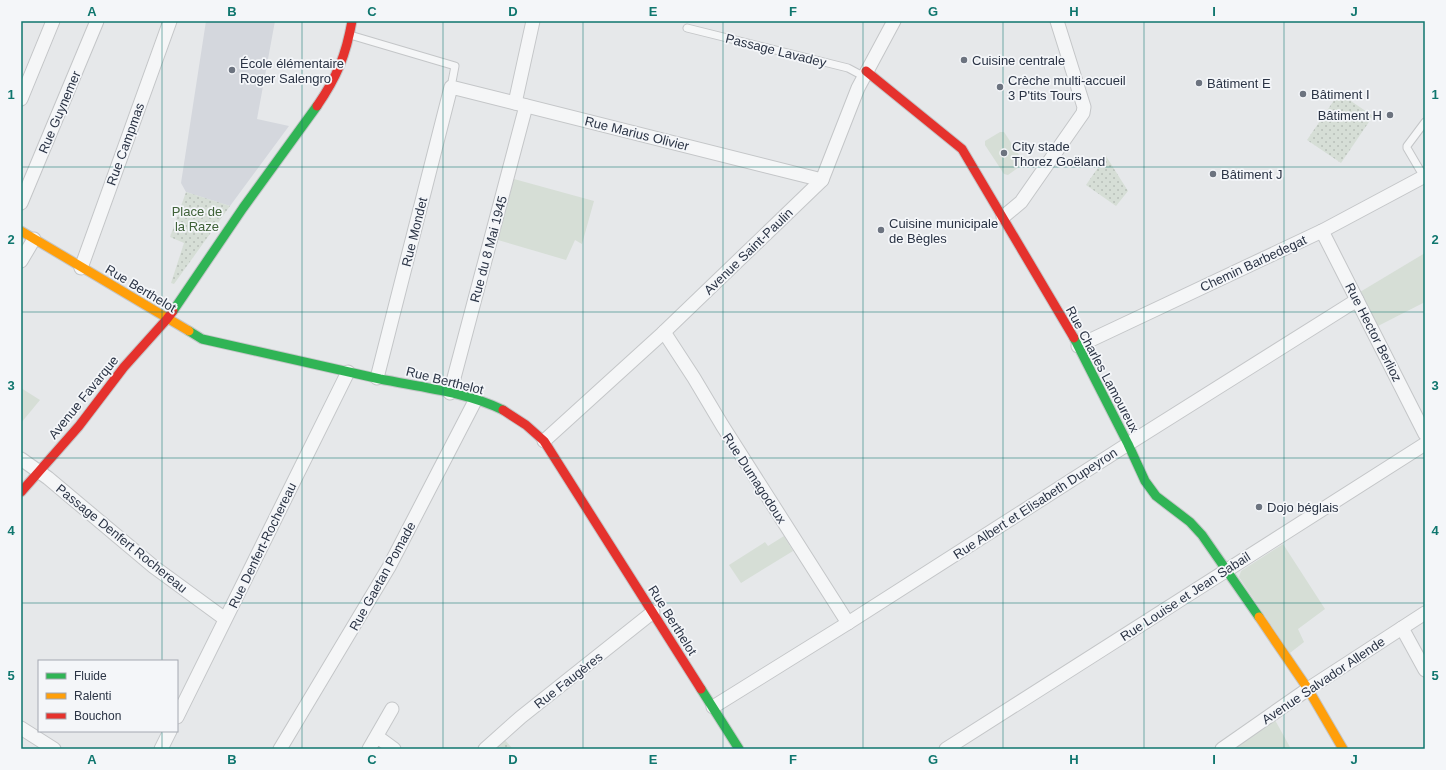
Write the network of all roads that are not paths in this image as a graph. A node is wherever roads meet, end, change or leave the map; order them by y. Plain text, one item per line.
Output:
1 (53, 21) edge
2 (97, 21) edge
3 (170, 21) edge
4 (352, 21) edge
5 (533, 21) edge
6 (894, 21) edge
7 (1057, 21) edge
8 (687, 28) dead end
9 (350, 35) junction
10 (864, 74) junction
11 (451, 87) junction
12 (21, 99) edge
13 (521, 104) junction
14 (1425, 122) edge
15 (1424, 176) edge
16 (822, 180) junction
17 (21, 203) edge
18 (1003, 217) junction
19 (21, 231) edge
20 (1322, 231) junction
21 (34, 239) junction
22 (21, 261) edge
23 (81, 268) junction
24 (1358, 300) junction
25 (167, 319) junction
26 (664, 332) junction
27 (1078, 346) junction
28 (348, 372) junction
29 (377, 378) junction
30 (450, 392) junction
31 (476, 399) junction
32 (1425, 434) edge
33 (544, 441) junction
34 (1128, 444) junction
35 (1425, 444) edge
36 (21, 459) edge
37 (39, 470) junction
38 (21, 492) edge
39 (1226, 570) junction
40 (653, 612) junction
41 (1425, 613) edge
42 (225, 619) junction
43 (848, 623) junction
44 (1402, 628) junction
45 (1425, 670) edge
46 (1308, 689) junction
47 (713, 707) junction
48 (392, 710) dead end
49 (178, 715) edge
50 (21, 728) edge
51 (170, 732) edge
52 (372, 745) edge
53 (54, 749) edge
54 (161, 749) edge
55 (280, 749) edge
56 (394, 749) edge
57 (485, 749) edge
58 (739, 749) edge
59 (946, 749) edge
60 (1222, 749) edge
61 (1343, 749) edge

1 - 12 street
2 - 17 street, Rue Guynemer
3 - 23 street, Rue Campmas
4 - 9 street, Avenue Favarque
5 - 13 street, Rue du 8 Mai 1945
6 - 10 street, Avenue Saint-Paulin
7 - 18 street
8 - 10 lane, Passage Lavadey
9 - 11 lane
9 - 25 street, Avenue Favarque
10 - 16 street, Avenue Saint-Paulin
10 - 18 street, Rue Charles Lamoureux
11 - 13 street, Rue Marius Olivier
11 - 29 street, Rue Mondet
13 - 16 street, Rue Marius Olivier
13 - 30 street, Rue du 8 Mai 1945
14 - 15 lane
15 - 20 street, Chemin Barbedegat
16 - 26 street, Avenue Saint-Paulin
18 - 27 street, Rue Charles Lamoureux
19 - 21 street, Rue Berthelot
20 - 24 street, Rue Hector Berlioz
20 - 27 street, Chemin Barbedegat
21 - 22 street
21 - 23 street, Rue Berthelot
23 - 25 street, Rue Berthelot
24 - 32 street, Rue Hector Berlioz
24 - 34 street, Rue Albert et Elisabeth Dupeyron
25 - 28 street, Rue Berthelot
25 - 37 street, Avenue Favarque
26 - 33 street, Avenue Saint-Paulin
26 - 43 street, Rue Dumagodoux
27 - 34 street, Rue Charles Lamoureux
28 - 29 street, Rue Berthelot
28 - 42 street, Rue Denfert-Rochereau
29 - 30 street, Rue Berthelot
30 - 31 street, Rue Berthelot
31 - 33 street, Rue Berthelot
31 - 55 street, Rue Gaetan Pomade
33 - 40 street, Rue Berthelot
34 - 39 street, Rue Charles Lamoureux
34 - 43 street, Rue Albert et Elisabeth Dupeyron
35 - 39 street, Rue Louise et Jean Sabail
36 - 37 street, Passage Denfert Rochereau
37 - 38 street, Avenue Favarque
37 - 42 street, Passage Denfert Rochereau
39 - 46 street, Rue Charles Lamoureux
39 - 59 street, Rue Louise et Jean Sabail
40 - 47 street, Rue Berthelot
40 - 57 street, Rue Faugères
41 - 44 street, Avenue Salvador Allende
42 - 49 street, Rue Denfert-Rochereau
43 - 47 street, Rue Albert et Elisabeth Dupeyron
44 - 45 street
44 - 46 street, Avenue Salvador Allende
46 - 60 street, Avenue Salvador Allende
46 - 61 street, Rue Charles Lamoureux
47 - 58 street, Rue Berthelot
48 - 52 street
50 - 53 street
51 - 54 street
52 - 56 street

